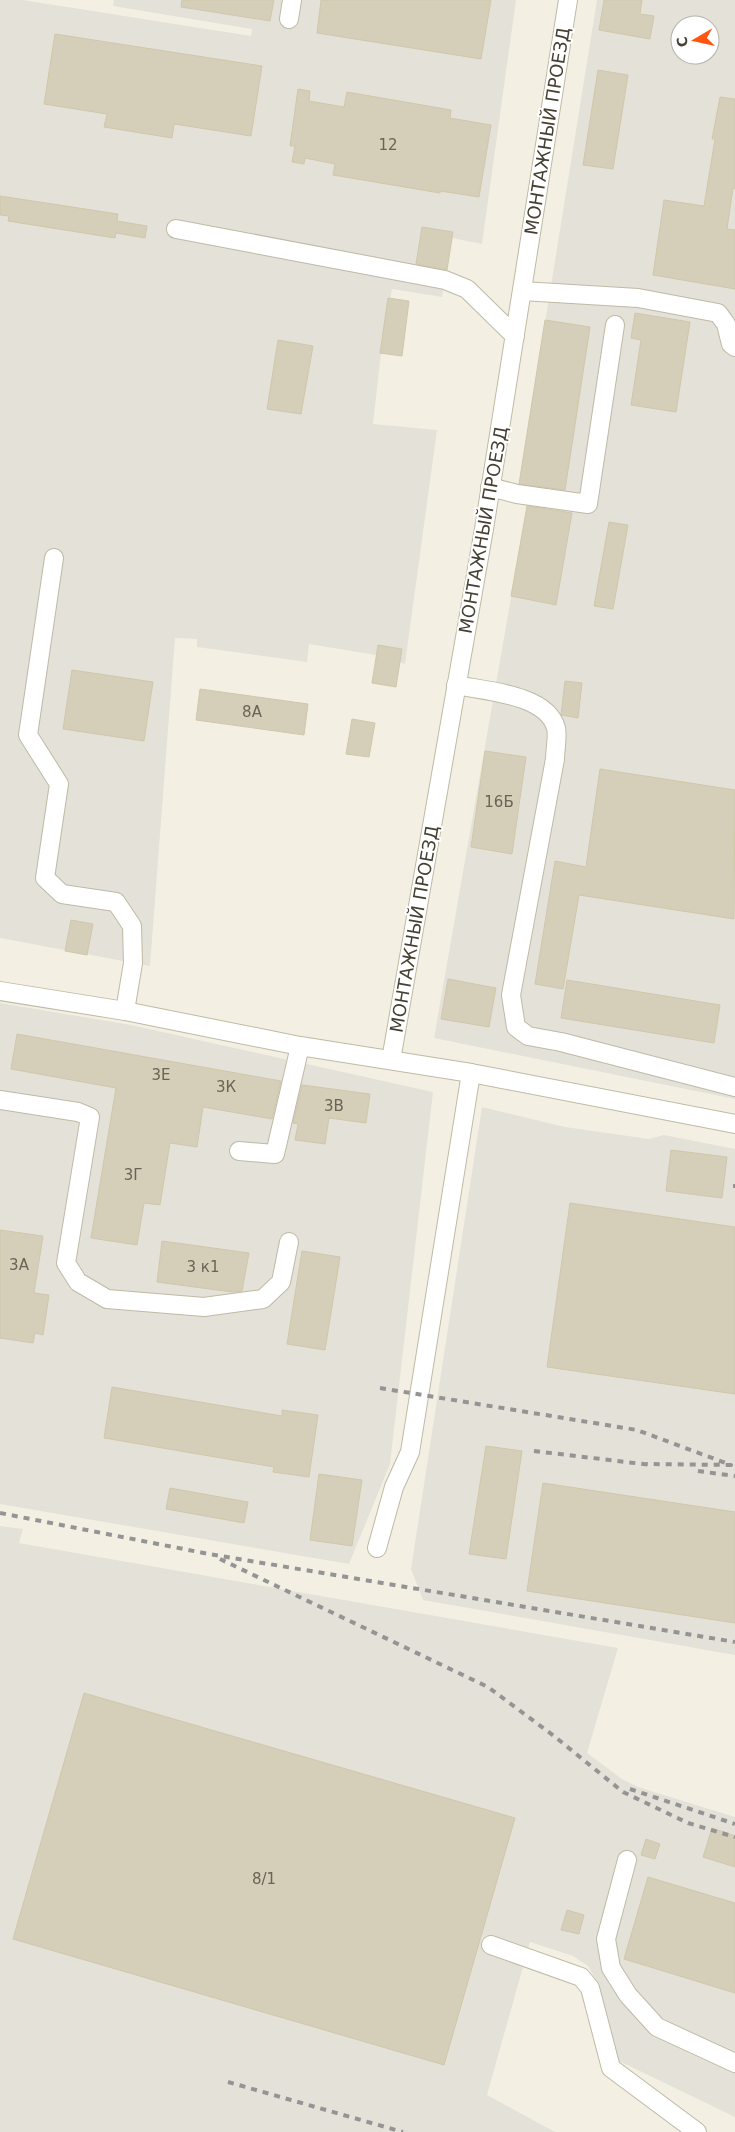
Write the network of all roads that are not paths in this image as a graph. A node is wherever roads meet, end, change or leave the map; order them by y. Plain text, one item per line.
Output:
1 (292, 0) edge
2 (568, 0) edge
3 (288, 19) dead end
4 (176, 229) dead end
5 (522, 291) junction
6 (615, 325) dead end
7 (514, 336) junction
8 (735, 347) edge
9 (490, 487) junction
10 (54, 558) dead end
11 (456, 685) junction
12 (0, 991) edge
13 (125, 1011) junction
14 (300, 1046) junction
15 (391, 1060) junction
16 (471, 1073) junction
17 (735, 1087) edge
18 (0, 1100) edge
19 (735, 1124) edge
20 (239, 1151) dead end
21 (288, 1242) dead end
22 (377, 1548) dead end
23 (627, 1860) dead end
24 (491, 1945) dead end
25 (735, 2063) edge
26 (697, 2132) edge

1 - 3 street
2 - 5 street, МОНТАЖНЫЙ ПРОЕЗД
4 - 7 street
5 - 7 street, МОНТАЖНЫЙ ПРОЕЗД
5 - 8 street
6 - 9 street
7 - 9 street, МОНТАЖНЫЙ ПРОЕЗД
9 - 11 street, МОНТАЖНЫЙ ПРОЕЗД
10 - 13 street
11 - 15 street, МОНТАЖНЫЙ ПРОЕЗД
11 - 17 street
12 - 13 street
13 - 14 street
14 - 15 street
14 - 20 street
15 - 16 street
16 - 19 street
16 - 22 street
18 - 21 street
23 - 25 street
24 - 26 street

